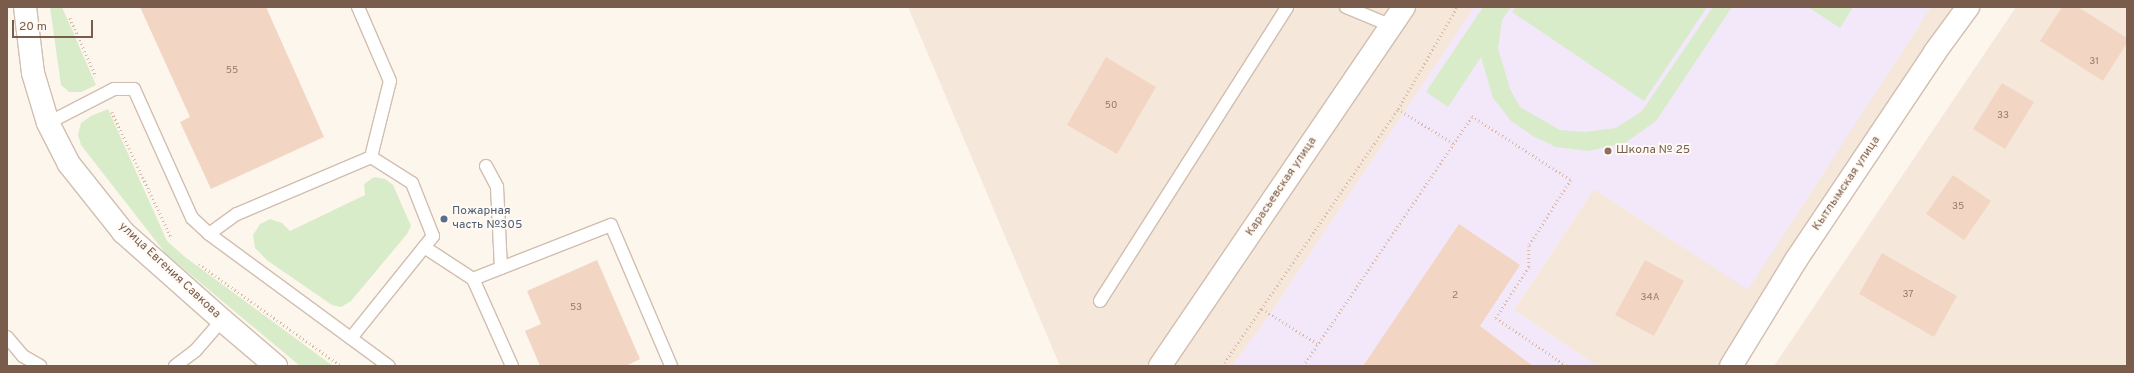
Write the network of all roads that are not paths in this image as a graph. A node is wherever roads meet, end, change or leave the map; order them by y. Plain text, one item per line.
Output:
1 (25, 7) edge
2 (358, 7) edge
3 (1287, 7) edge
4 (1346, 7) edge
5 (1404, 7) edge
6 (1968, 7) edge
7 (1392, 26) junction
8 (48, 123) junction
9 (371, 157) junction
10 (486, 166) dead end
11 (209, 234) junction
12 (424, 247) junction
13 (501, 268) junction
14 (473, 279) junction
15 (1100, 301) dead end
16 (222, 320) junction
17 (7, 337) edge
18 (351, 338) junction
19 (40, 366) edge
20 (174, 366) edge
21 (276, 366) edge
22 (390, 366) edge
23 (512, 366) edge
24 (672, 366) edge
25 (1160, 366) edge
26 (1731, 366) edge

1 - 8 street, улица Евгения Савкова
2 - 9 lane
3 - 15 lane
4 - 7 lane
5 - 7 street, Карасьевская улица
6 - 26 street, Кытлымская улица
7 - 25 street, Карасьевская улица
8 - 11 lane
8 - 16 street, улица Евгения Савкова
9 - 11 lane
9 - 12 lane
10 - 13 lane
11 - 18 lane
12 - 14 lane
12 - 18 lane
13 - 14 lane
13 - 24 lane
14 - 23 lane
16 - 20 lane
16 - 21 street, улица Евгения Савкова
17 - 19 lane
18 - 22 lane

